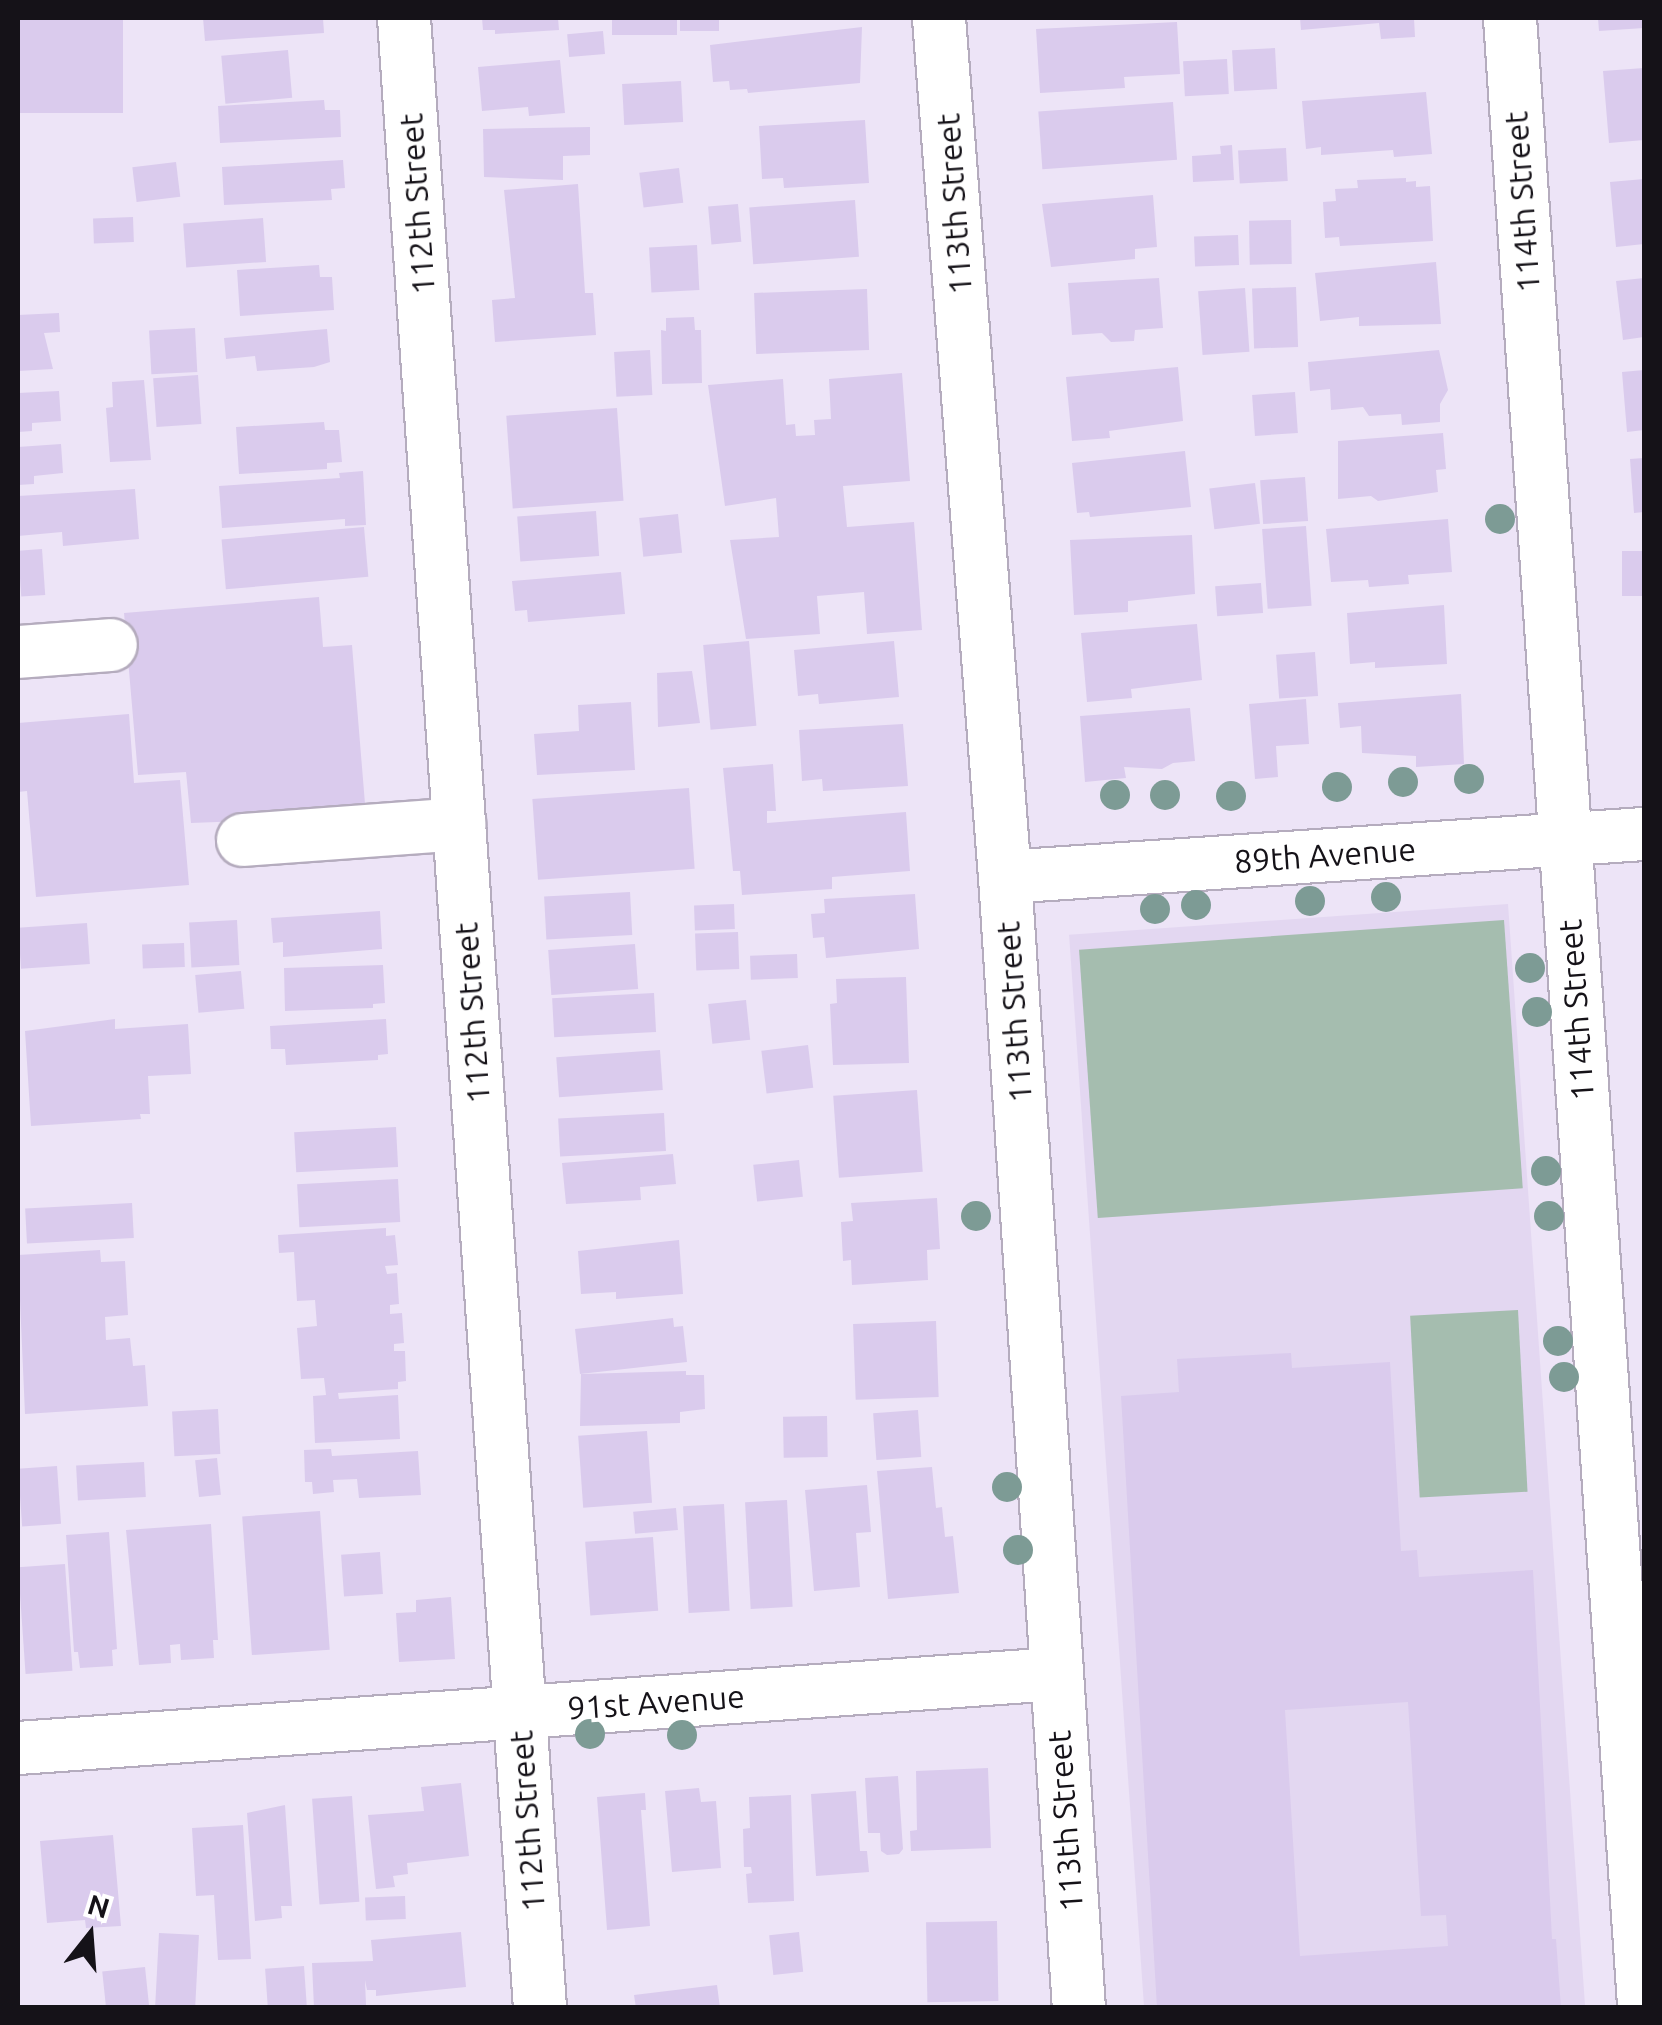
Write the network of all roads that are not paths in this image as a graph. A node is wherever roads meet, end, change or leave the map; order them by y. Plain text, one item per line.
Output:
1 (404, 18) edge
2 (939, 18) edge
3 (1510, 18) edge
4 (112, 645) dead end
5 (18, 652) edge
6 (459, 824) junction
7 (1644, 834) edge
8 (1564, 838) junction
9 (243, 840) dead end
10 (1006, 877) junction
11 (1054, 1674) junction
12 (519, 1711) junction
13 (18, 1748) edge
14 (1644, 2002) edge
15 (540, 2008) edge
16 (1078, 2008) edge

1 - 6 street, 112th Street
2 - 10 street, 113th Street
3 - 8 street, 114th Street
4 - 5 street
6 - 9 street
6 - 12 street, 112th Street
7 - 8 street, 89th Avenue
8 - 10 street, 89th Avenue
8 - 14 street, 114th Street
10 - 11 street, 113th Street
11 - 12 street, 91st Avenue
11 - 16 street, 113th Street
12 - 13 street, 91st Avenue
12 - 15 street, 112th Street

